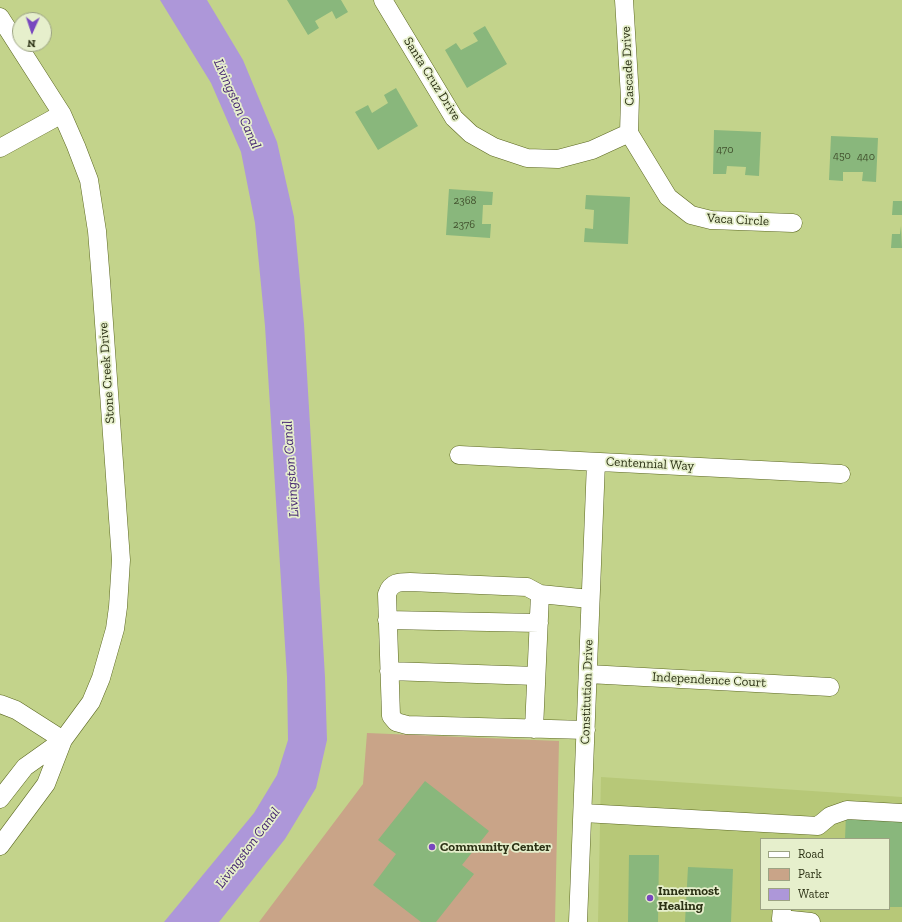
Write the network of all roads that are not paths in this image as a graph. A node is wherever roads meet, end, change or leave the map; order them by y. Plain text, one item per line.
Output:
1 (382, 0) edge
2 (624, 0) edge
3 (0, 17) edge
4 (62, 114) junction
5 (629, 133) junction
6 (0, 148) edge
7 (793, 223) dead end
8 (459, 455) dead end
9 (596, 462) junction
10 (841, 474) dead end
11 (540, 594) junction
12 (590, 599) junction
13 (388, 620) junction
14 (539, 623) junction
15 (389, 671) junction
16 (588, 674) junction
17 (536, 676) junction
18 (830, 687) dead end
19 (0, 704) edge
20 (534, 729) junction
21 (586, 730) junction
22 (63, 740) junction
23 (0, 799) edge
24 (583, 813) junction
25 (902, 813) edge
26 (786, 832) edge
27 (0, 846) edge
28 (782, 910) edge
29 (578, 922) edge
30 (810, 922) edge

1 - 5 street, Santa Cruz Drive
2 - 5 street, Cascade Drive
3 - 4 street, Stone Creek Drive
4 - 6 street
4 - 22 street, Stone Creek Drive
5 - 7 street, Vaca Circle
8 - 9 street, Centennial Way
9 - 10 street, Centennial Way
9 - 12 street, Constitution Drive
11 - 12 street
11 - 13 street
11 - 14 street
12 - 16 street, Constitution Drive
13 - 14 street
13 - 15 street
14 - 17 street
15 - 17 street
15 - 20 street
16 - 18 street, Independence Court
16 - 21 street, Constitution Drive
17 - 20 street
19 - 22 street
20 - 21 street
21 - 24 street, Constitution Drive
22 - 23 street, Stone Creek Drive
22 - 27 street, Stone Creek Drive
24 - 26 street
24 - 29 street, Constitution Drive
25 - 26 street
28 - 30 street

